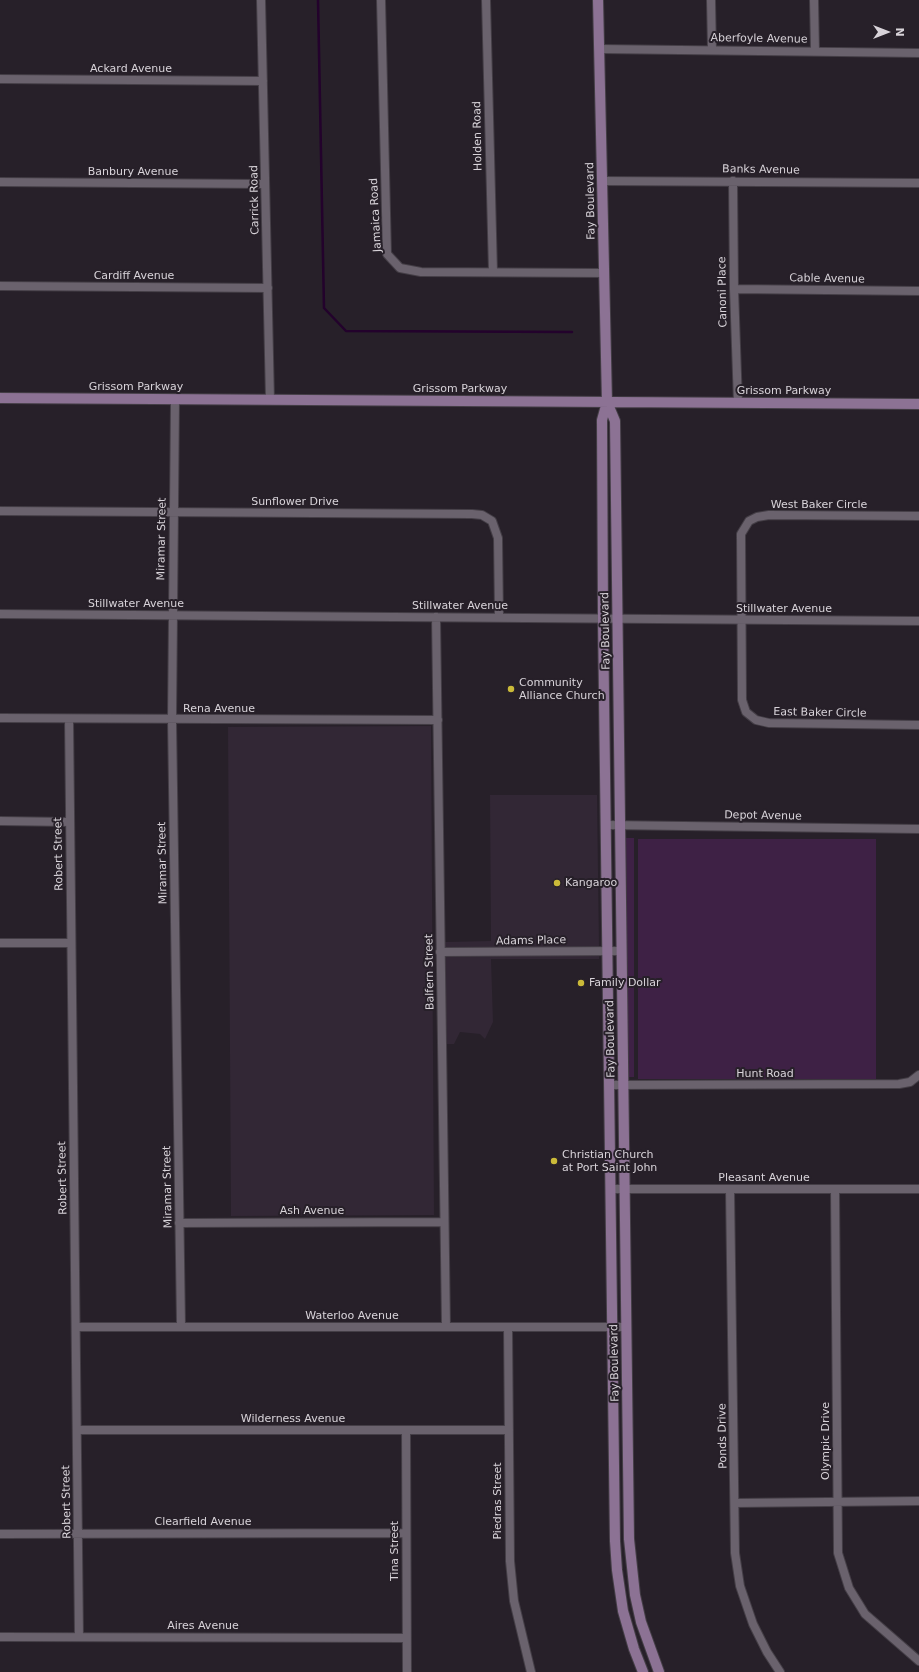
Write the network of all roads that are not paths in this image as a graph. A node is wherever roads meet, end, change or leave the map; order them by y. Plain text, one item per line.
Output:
1 (261, 0) edge
2 (381, 0) edge
3 (486, 0) edge
4 (598, 0) edge
5 (711, 0) edge
6 (814, 0) edge
7 (600, 49) junction
8 (712, 50) junction
9 (815, 51) junction
10 (919, 53) edge
11 (0, 79) edge
12 (263, 80) junction
13 (603, 181) junction
14 (733, 181) junction
15 (0, 182) edge
16 (919, 183) edge
17 (265, 184) junction
18 (492, 272) junction
19 (605, 273) junction
20 (0, 286) edge
21 (268, 288) junction
22 (734, 288) junction
23 (919, 291) edge
24 (0, 398) edge
25 (175, 400) junction
26 (270, 400) junction
27 (607, 402) junction
28 (738, 403) junction
29 (919, 404) edge
30 (0, 511) edge
31 (174, 513) junction
32 (919, 516) edge
33 (0, 614) edge
34 (172, 615) junction
35 (436, 617) junction
36 (499, 617) junction
37 (618, 618) junction
38 (603, 619) junction
39 (742, 620) junction
40 (919, 621) edge
41 (0, 718) edge
42 (69, 719) junction
43 (172, 720) junction
44 (438, 720) junction
45 (919, 725) edge
46 (0, 821) edge
47 (69, 822) junction
48 (606, 825) junction
49 (620, 826) junction
50 (919, 829) edge
51 (0, 943) edge
52 (71, 943) junction
53 (608, 951) junction
54 (622, 951) junction
55 (440, 952) junction
56 (919, 1075) edge
57 (609, 1085) junction
58 (624, 1085) junction
59 (610, 1189) junction
60 (625, 1189) junction
61 (835, 1189) junction
62 (919, 1189) edge
63 (730, 1190) junction
64 (179, 1222) junction
65 (444, 1222) junction
66 (181, 1326) junction
67 (76, 1327) junction
68 (446, 1327) junction
69 (508, 1327) junction
70 (612, 1327) junction
71 (627, 1327) junction
72 (77, 1430) junction
73 (406, 1430) junction
74 (509, 1430) junction
75 (919, 1501) edge
76 (837, 1502) junction
77 (735, 1503) junction
78 (629, 1505) junction
79 (614, 1506) junction
80 (78, 1533) junction
81 (0, 1534) edge
82 (405, 1534) junction
83 (0, 1637) edge
84 (79, 1637) junction
85 (406, 1638) junction
86 (919, 1661) edge
87 (407, 1672) edge
88 (531, 1672) edge
89 (643, 1672) edge
90 (659, 1672) edge
91 (780, 1672) edge

1 - 12 street, Carrick Road
2 - 18 street, Jamaica Road
3 - 18 street, Holden Road
4 - 7 main road, Fay Boulevard
5 - 8 street
6 - 9 street
7 - 8 street, Aberfoyle Avenue
7 - 13 main road, Fay Boulevard
8 - 9 street, Aberfoyle Avenue
9 - 10 street, Aberfoyle Avenue
11 - 12 street, Ackard Avenue
12 - 17 street, Carrick Road
13 - 14 street, Banks Avenue
13 - 19 main road, Fay Boulevard
14 - 16 street, Banks Avenue
14 - 22 street, Canoni Place
15 - 17 street, Banbury Avenue
17 - 21 street, Carrick Road
18 - 19 street, Jamaica Road
19 - 27 main road, Fay Boulevard
20 - 21 street, Cardiff Avenue
21 - 26 street, Carrick Road
22 - 23 street, Cable Avenue
22 - 28 street, Canoni Place
24 - 25 main road, Grissom Parkway
25 - 26 main road, Grissom Parkway
25 - 31 street, Miramar Street
26 - 27 main road, Grissom Parkway
27 - 28 main road, Grissom Parkway
27 - 37 main road, Fay Boulevard
27 - 38 main road, Fay Boulevard
28 - 29 main road, Grissom Parkway
30 - 31 street, Sunflower Drive
31 - 34 street, Miramar Street
31 - 36 street, Sunflower Drive
32 - 39 street, West Baker Circle
33 - 34 street, Stillwater Avenue
34 - 35 street, Stillwater Avenue
34 - 43 street, Miramar Street
35 - 36 street, Stillwater Avenue
35 - 44 street, Balfern Street
36 - 38 street, Stillwater Avenue
37 - 38 street, Stillwater Avenue
37 - 39 street, Stillwater Avenue
37 - 49 main road, Fay Boulevard
38 - 48 main road, Fay Boulevard
39 - 40 street, Stillwater Avenue
39 - 45 street, East Baker Circle
41 - 42 street, Rena Avenue
42 - 43 street, Rena Avenue
42 - 47 street, Robert Street
43 - 44 street, Rena Avenue
43 - 64 street, Miramar Street
44 - 55 street, Balfern Street
46 - 47 street
47 - 52 street, Robert Street
48 - 49 street, Depot Avenue
48 - 53 main road, Fay Boulevard
49 - 50 street, Depot Avenue
49 - 54 main road, Fay Boulevard
51 - 52 street
52 - 67 street, Robert Street
53 - 54 street, Adams Place
53 - 55 street, Adams Place
53 - 57 main road, Fay Boulevard
54 - 58 main road, Fay Boulevard
55 - 65 street, Balfern Street
56 - 58 street, Hunt Road
57 - 58 street, Hunt Road
57 - 59 main road, Fay Boulevard
58 - 60 main road, Fay Boulevard
59 - 60 street, Pleasant Avenue
59 - 70 main road, Fay Boulevard
60 - 63 street, Pleasant Avenue
60 - 71 main road, Fay Boulevard
61 - 62 street, Pleasant Avenue
61 - 63 street, Pleasant Avenue
61 - 76 street, Olympic Drive
63 - 77 street, Ponds Drive
64 - 65 street, Ash Avenue
64 - 66 street, Miramar Street
65 - 68 street, Balfern Street
66 - 67 street, Waterloo Avenue
66 - 68 street, Waterloo Avenue
67 - 72 street, Robert Street
68 - 69 street, Waterloo Avenue
69 - 70 street, Waterloo Avenue
69 - 74 street, Piedras Street
70 - 71 street, Waterloo Avenue
70 - 79 main road, Fay Boulevard
71 - 78 main road, Fay Boulevard
72 - 73 street, Wilderness Avenue
72 - 80 street, Robert Street
73 - 74 street, Wilderness Avenue
73 - 82 street, Tina Street
74 - 88 street, Piedras Street
75 - 76 street
76 - 77 street
76 - 86 street, Olympic Drive
77 - 91 street, Ponds Drive
78 - 79 street
78 - 90 main road, Fay Boulevard
79 - 89 main road, Fay Boulevard
80 - 81 street, Clearfield Avenue
80 - 82 street, Clearfield Avenue
80 - 84 street, Robert Street
82 - 85 street, Tina Street
83 - 84 street, Aires Avenue
84 - 85 street, Aires Avenue
85 - 87 street, Tina Street

